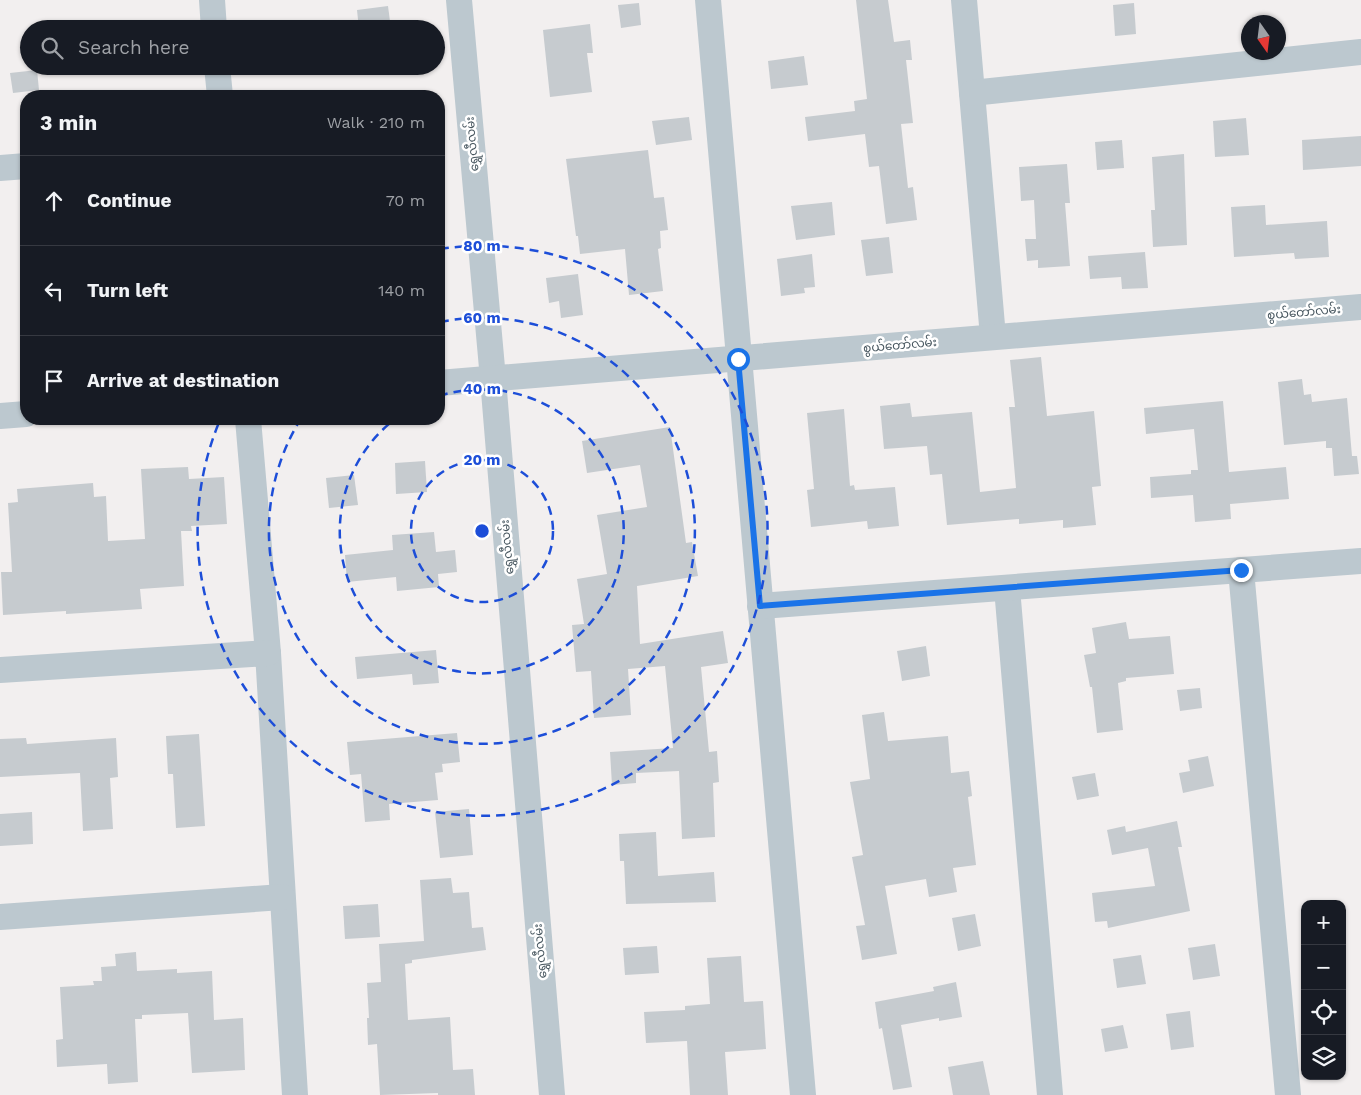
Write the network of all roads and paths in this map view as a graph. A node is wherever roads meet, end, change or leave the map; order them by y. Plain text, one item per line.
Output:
1 (212, 0) edge
2 (459, 0) edge
3 (708, 0) edge
4 (964, 0) edge
5 (213, 20) edge
6 (1361, 52) edge
7 (218, 75) edge
8 (219, 90) edge
9 (972, 93) junction
10 (20, 166) edge
11 (0, 168) edge
12 (1361, 307) edge
13 (993, 337) junction
14 (738, 359) junction
15 (493, 379) junction
16 (445, 383) edge
17 (20, 414) edge
18 (0, 416) edge
19 (249, 425) edge
20 (1361, 561) edge
21 (1241, 570) junction
22 (1007, 588) junction
23 (760, 606) junction
24 (268, 653) junction
25 (0, 670) edge
26 (282, 897) junction
27 (0, 918) edge
28 (295, 1095) edge
29 (552, 1095) edge
30 (803, 1095) edge
31 (1050, 1095) edge
32 (1288, 1095) edge

1 - 5 street
2 - 15 street, ရွှေလီလမ်း
3 - 14 street
4 - 9 street
6 - 9 street
7 - 8 street
9 - 13 street
10 - 11 street
12 - 13 street, စွယ်တော်လမ်း
13 - 14 street, စွယ်တော်လမ်း
14 - 15 street, စွယ်တော်လမ်း
14 - 23 street
15 - 16 street, စွယ်တော်လမ်း
15 - 29 street, ရွှေလီလမ်း
17 - 18 street
19 - 24 street
20 - 21 street
21 - 22 street
21 - 32 street
22 - 23 street
22 - 31 street
23 - 30 street
24 - 25 street
24 - 26 street
26 - 27 street
26 - 28 street

